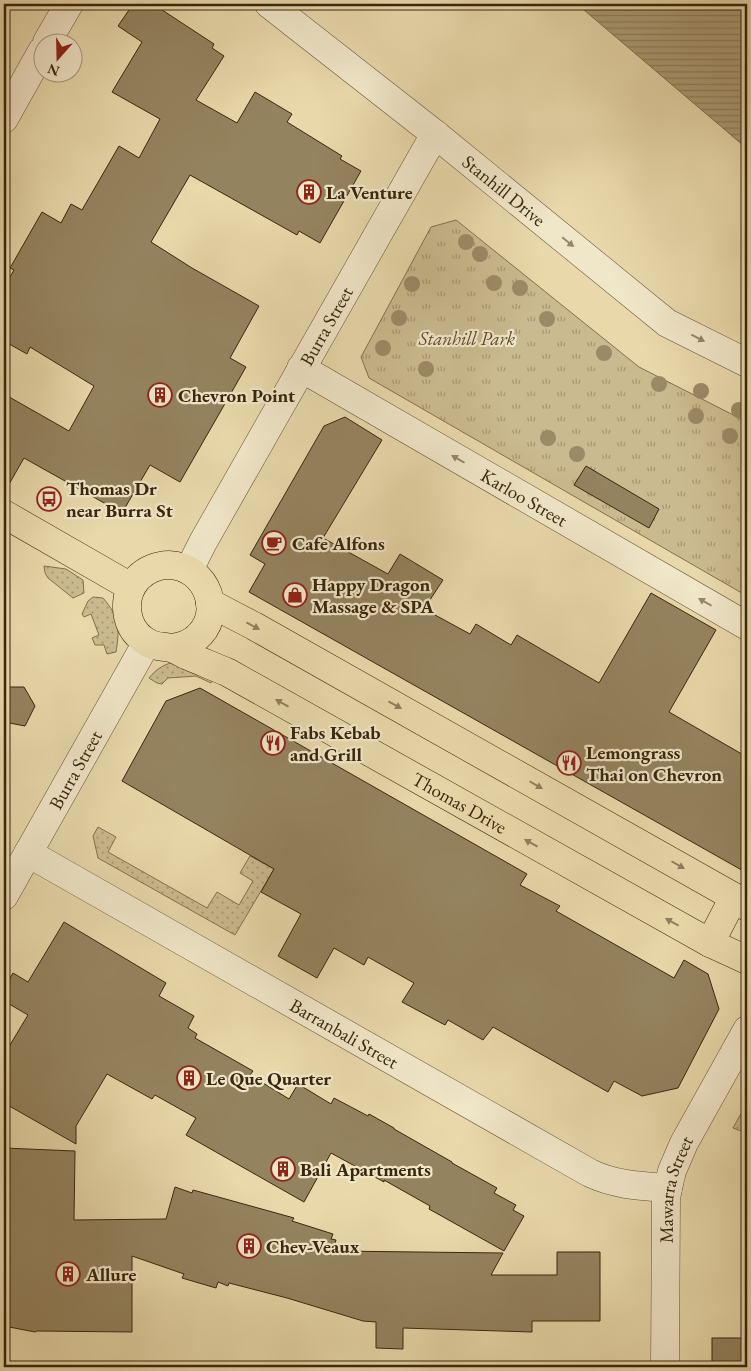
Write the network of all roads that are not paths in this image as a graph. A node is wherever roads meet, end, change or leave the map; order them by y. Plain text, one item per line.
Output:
1 (69, 4) edge
2 (269, 4) edge
3 (53, 32) edge
4 (32, 69) edge
5 (4, 119) edge
6 (435, 134) junction
7 (747, 363) edge
8 (301, 368) junction
9 (4, 514) edge
10 (189, 570) junction
11 (131, 587) junction
12 (210, 603) junction
13 (747, 626) edge
14 (159, 646) junction
15 (28, 853) junction
16 (4, 896) edge
17 (740, 902) edge
18 (710, 943) junction
19 (747, 960) edge
20 (747, 1030) edge
21 (668, 1188) junction
22 (665, 1367) edge

1 - 3 street
2 - 6 street, Stanhill Drive
4 - 5 street
6 -> 7 street, Stanhill Drive
6 - 8 street, Burra Street
8 - 10 street, Burra Street
13 -> 8 street, Karloo Street
9 - 11 main road
10 - 11 main road
10 - 12 main road
11 - 14 main road, Thomas Drive
12 - 14 main road
12 -> 17 main road
14 - 15 street, Burra Street
18 -> 14 main road, Thomas Drive
15 - 16 street, Burra Street
15 - 21 street, Barranbali Street
17 - 18 main road
18 - 19 main road, Thomas Drive
20 - 21 street, Mawarra Street
21 - 22 street, Mawarra Street

